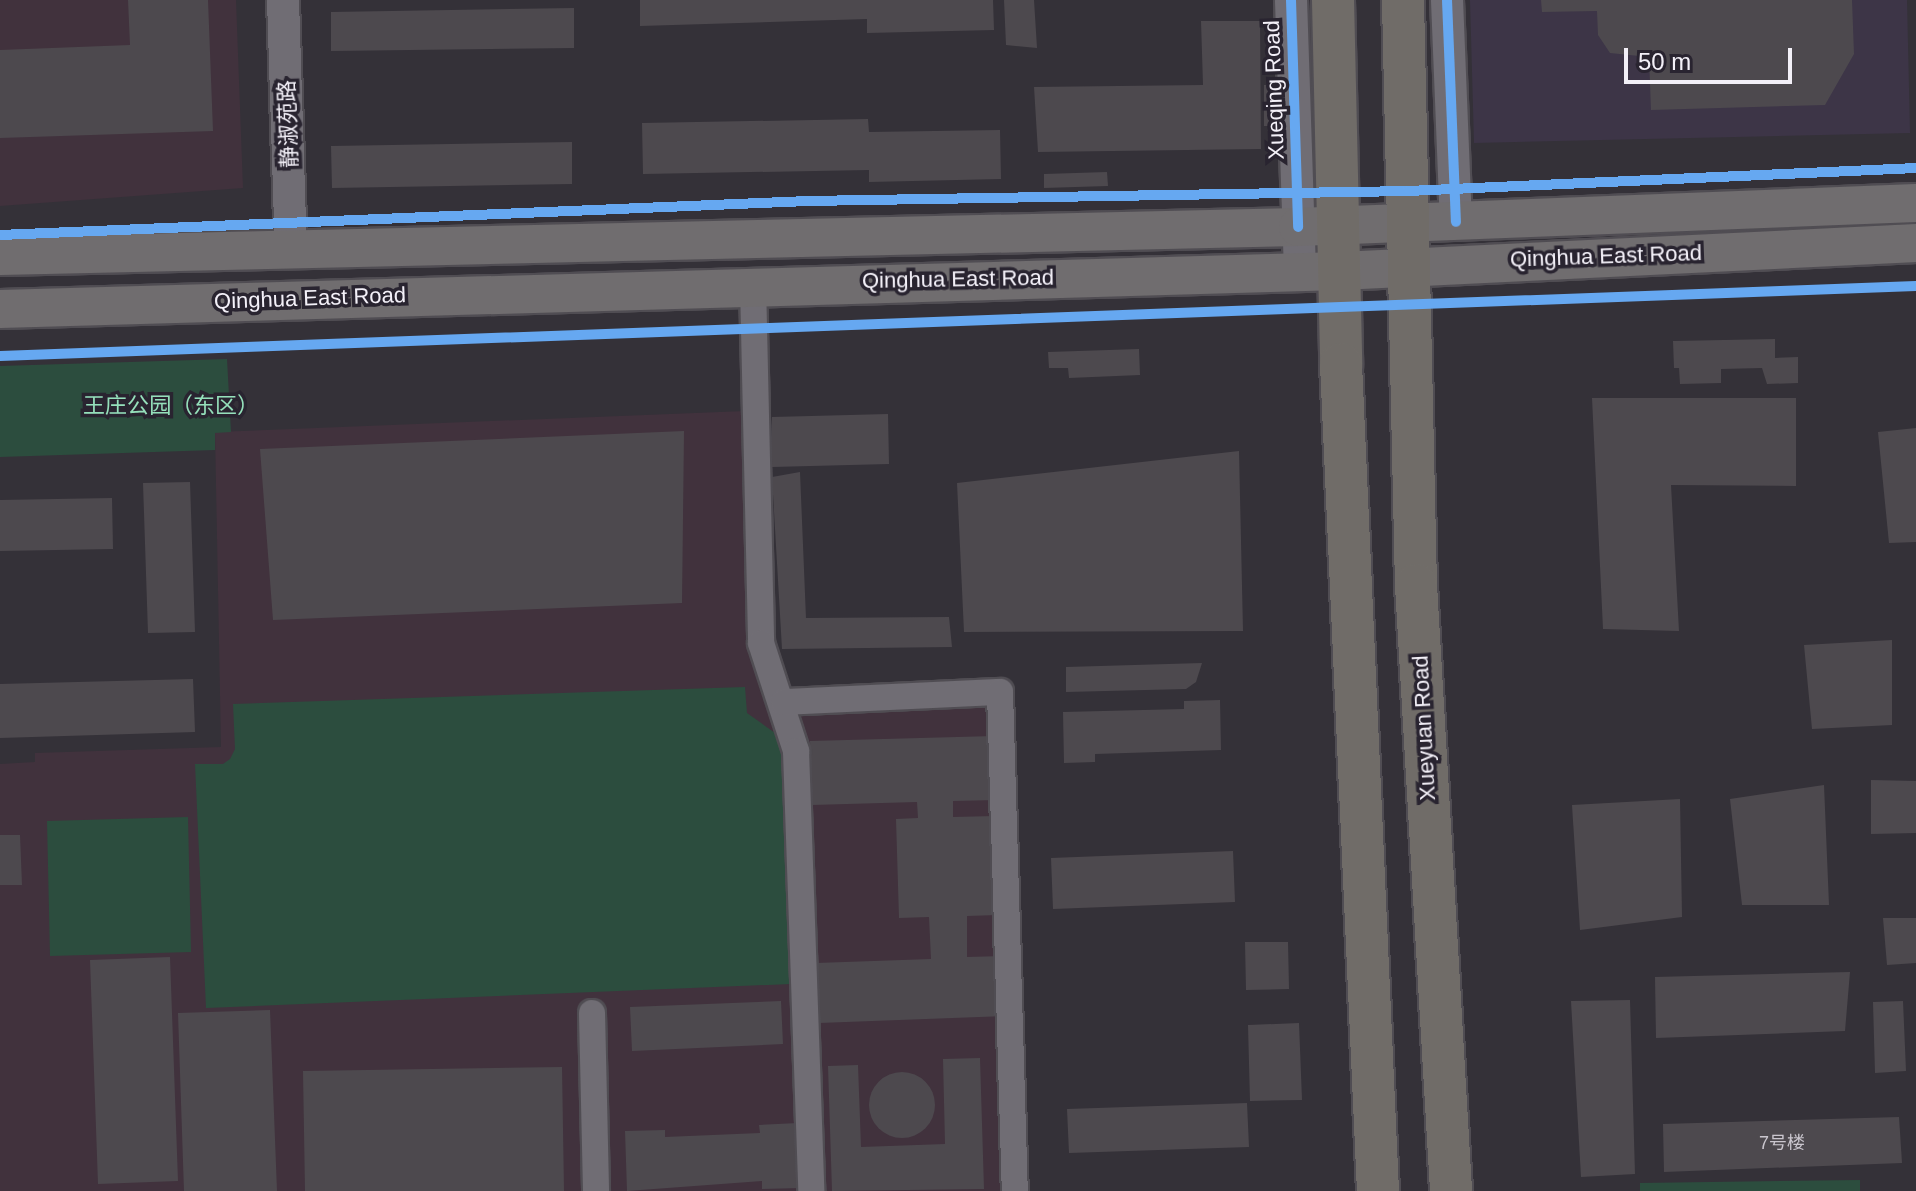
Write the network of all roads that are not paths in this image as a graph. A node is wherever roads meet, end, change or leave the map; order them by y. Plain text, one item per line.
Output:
1 (283, 0) edge
2 (1291, 0) edge
3 (1333, 0) edge
4 (1403, 0) edge
5 (1447, 0) edge
6 (1916, 203) edge
7 (1456, 222) junction
8 (1340, 225) junction
9 (1298, 227) junction
10 (1916, 243) edge
11 (1408, 244) junction
12 (293, 247) junction
13 (0, 256) edge
14 (1320, 271) junction
15 (753, 284) junction
16 (328, 298) junction
17 (259, 300) junction
18 (0, 309) edge
19 (784, 702) junction
20 (1365, 953) junction
21 (592, 1013) dead end
22 (1347, 1026) dead end
23 (1457, 1181) edge
24 (596, 1191) edge
25 (811, 1191) edge
26 (1015, 1191) edge
27 (1378, 1191) edge

1 - 12 street, 静淑苑路
2 - 9 street, Xueqing Road
3 - 8 main road
4 - 11 main road
5 - 7 street
6 - 7 main road, Qinghua East Road
7 - 11 main road, Qinghua East Road
8 - 9 main road, Qinghua East Road
8 - 11 main road, Qinghua East Road
8 - 14 main road
9 - 12 main road, Qinghua East Road
9 - 14 street, Xueqing Road
10 - 11 main road, Qinghua East Road
11 - 14 main road, Qinghua East Road
11 - 23 main road, Xueyuan Road
12 - 13 main road, Qinghua East Road
12 - 16 main road
12 - 17 main road
14 - 15 main road, Qinghua East Road
14 - 20 main road
15 - 16 main road, Qinghua East Road
15 - 19 street
16 - 17 main road, Qinghua East Road
17 - 18 main road, Qinghua East Road
19 - 25 street
19 - 26 street
20 - 22 main road
20 - 27 main road
21 - 24 street

